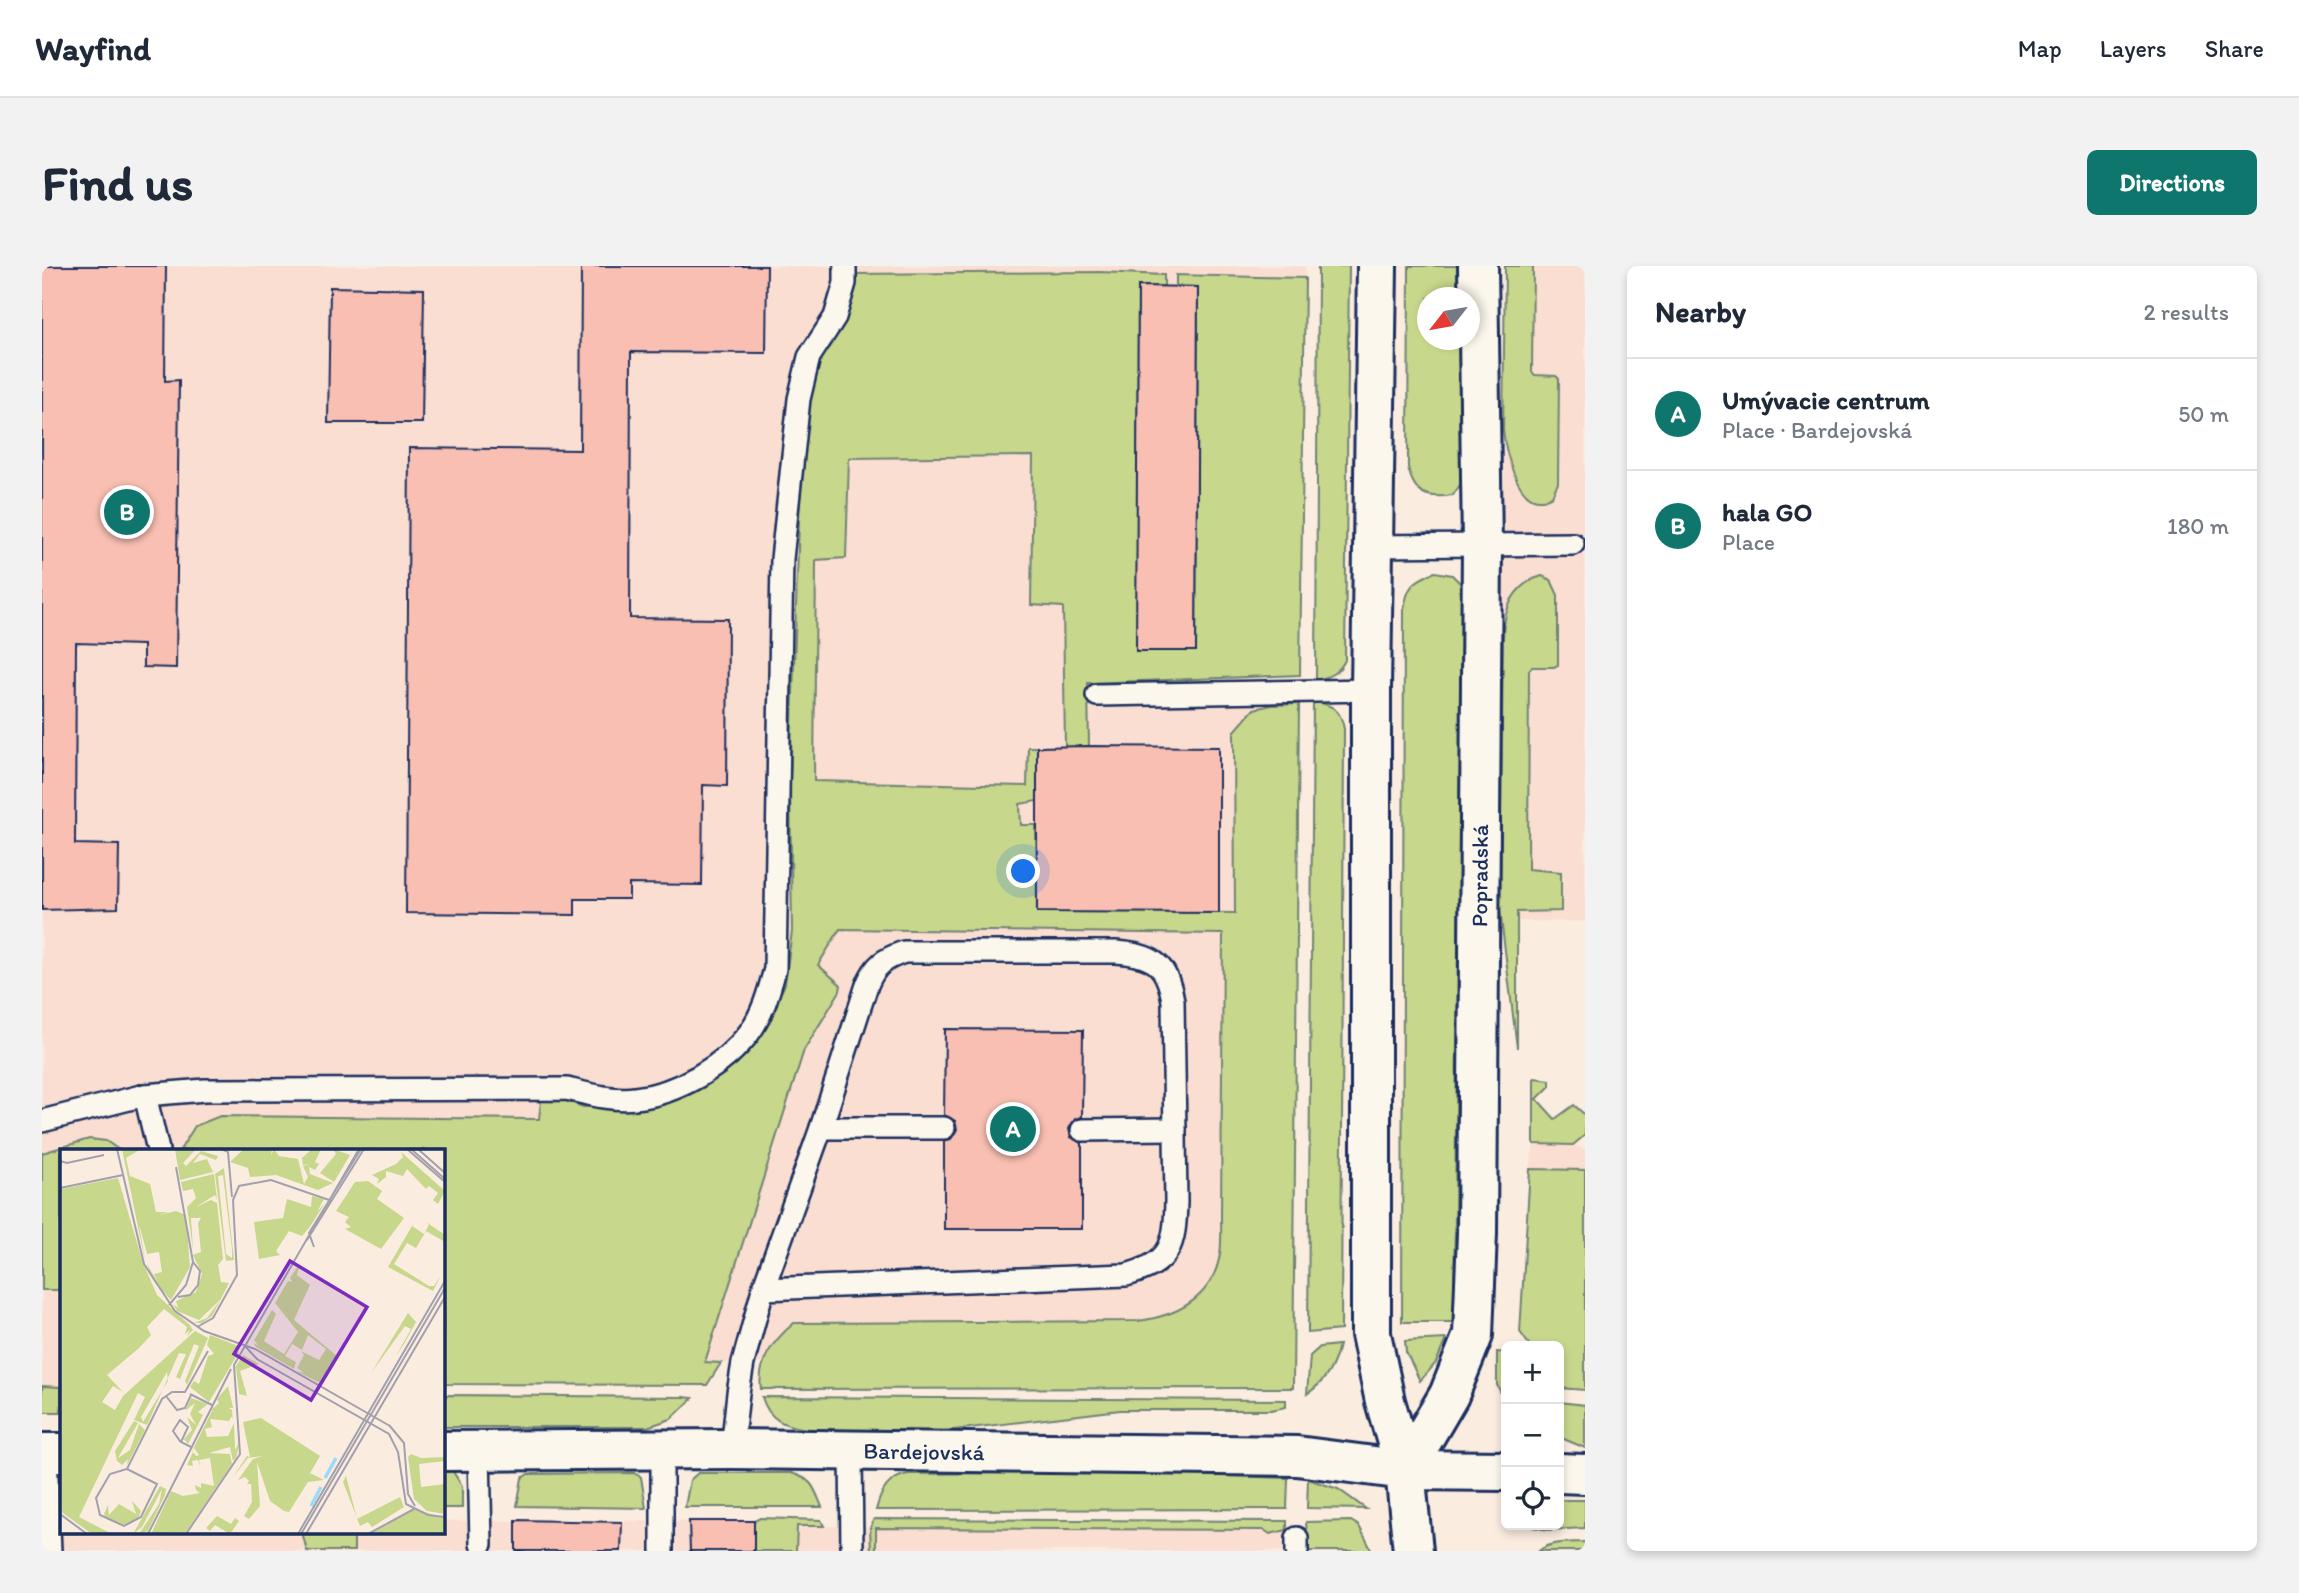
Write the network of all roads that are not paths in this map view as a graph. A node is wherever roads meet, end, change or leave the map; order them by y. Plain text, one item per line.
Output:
1 (845, 266) edge
2 (1377, 266) edge
3 (1478, 266) edge
4 (1573, 544) dead end
5 (1373, 546) junction
6 (1482, 547) junction
7 (1371, 690) junction
8 (1097, 695) dead end
9 (145, 1095) junction
10 (42, 1121) edge
11 (821, 1128) junction
12 (944, 1128) dead end
13 (1175, 1129) junction
14 (1082, 1130) dead end
15 (158, 1149) edge
16 (763, 1289) junction
17 (662, 1449) junction
18 (732, 1449) junction
19 (461, 1451) edge
20 (851, 1451) junction
21 (50, 1453) edge
22 (1405, 1470) junction
23 (1501, 1471) edge
24 (1564, 1473) edge
25 (1585, 1474) edge
26 (481, 1544) dead end
27 (50, 1551) edge
28 (662, 1551) edge
29 (852, 1551) edge
30 (1413, 1551) edge

1 - 9 lane
2 - 5 street
3 - 6 street, Popradská
4 - 6 lane
5 - 6 lane
5 - 7 street
6 - 22 street, Popradská
7 - 8 lane
7 - 22 street
9 - 10 lane
9 - 15 lane
11 - 12 lane
11 - 13 lane
11 - 16 lane
13 - 14 lane
13 - 16 lane
16 - 18 lane
17 - 18 street, Bardejovská
17 - 19 street, Bardejovská
17 - 28 lane
18 - 20 street, Bardejovská
19 - 26 lane
20 - 22 street, Bardejovská
20 - 29 lane
21 - 27 lane
22 - 23 street, Bardejovská
22 - 30 street
24 - 25 street

